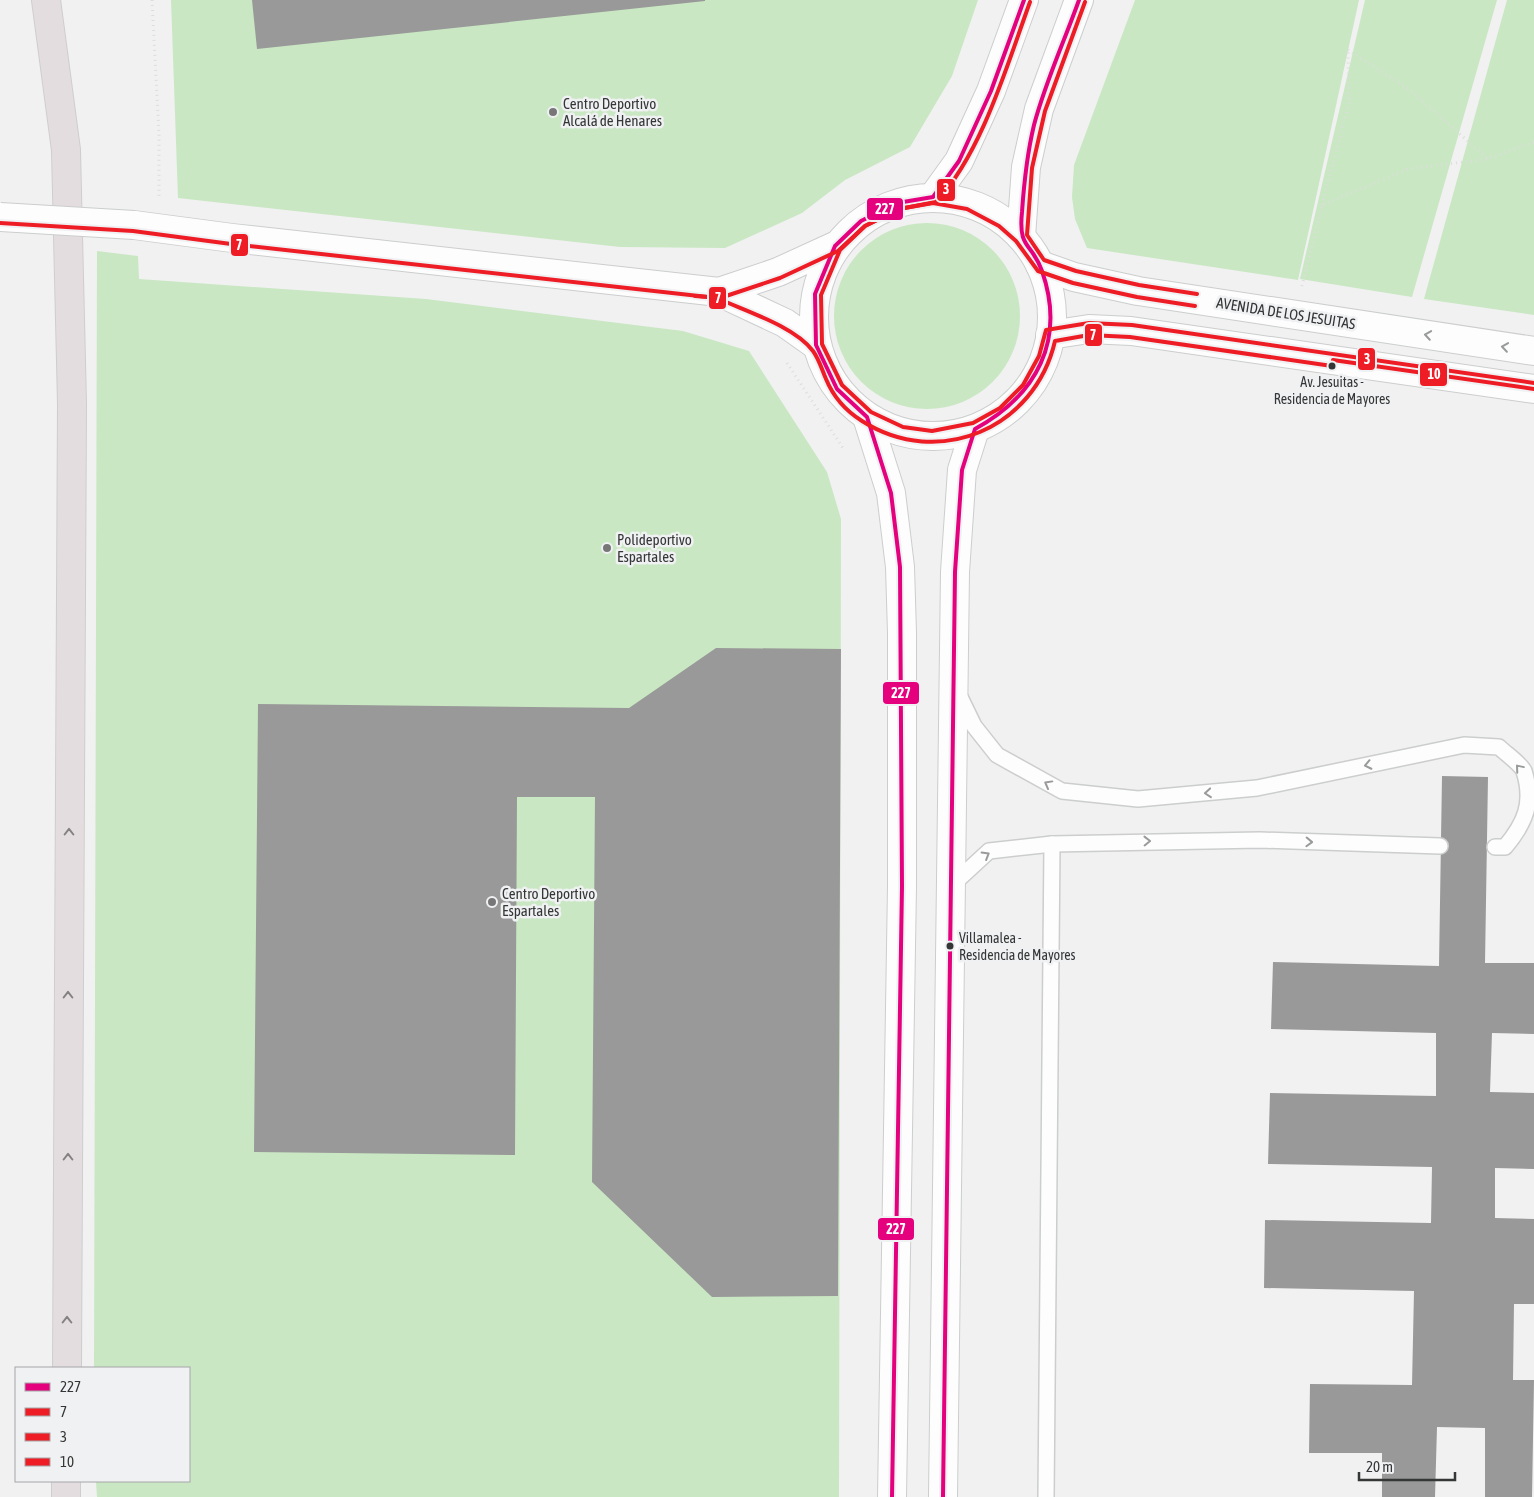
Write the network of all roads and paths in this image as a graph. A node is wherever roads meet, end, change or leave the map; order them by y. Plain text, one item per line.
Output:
1 (46, 0) edge
2 (152, 0) edge
3 (1024, 0) edge
4 (1079, 0) edge
5 (1534, 142) edge
6 (1488, 159) junction
7 (933, 197) junction
8 (159, 205) dead end
9 (1322, 206) junction
10 (0, 217) edge
11 (1021, 237) junction
12 (836, 246) junction
13 (1040, 265) junction
14 (1302, 290) dead end
15 (719, 292) junction
16 (1050, 335) junction
17 (816, 345) junction
18 (1534, 351) edge
19 (785, 360) dead end
20 (1534, 389) edge
21 (867, 417) junction
22 (975, 429) junction
23 (846, 452) dead end
24 (953, 683) junction
25 (1052, 844) junction
26 (1440, 846) dead end
27 (1495, 847) dead end
28 (950, 887) junction
29 (67, 1367) edge
30 (66, 1482) edge
31 (66, 1497) edge
32 (892, 1497) edge
33 (943, 1497) edge
34 (1046, 1497) edge

29 -> 1 highway
2 - 8 path
3 - 7 street
4 - 11 street
5 - 6 path
6 - 9 path
6 - 9 path
7 - 11 street
7 - 12 street
9 - 14 path
10 - 15 street, bridge
11 - 13 street
12 - 15 street
12 - 17 street
13 - 16 street
18 -> 13 street, AVENIDA DE LOS JESUITAS
15 - 17 street
16 - 20 street
16 - 22 street
17 - 21 street
19 - 23 path
21 - 22 street
21 - 32 street
22 - 24 street
27 -> 24 lane
24 - 28 street
25 -> 26 lane
28 -> 25 lane
25 - 34 lane
28 - 33 street
30 - 31 highway

